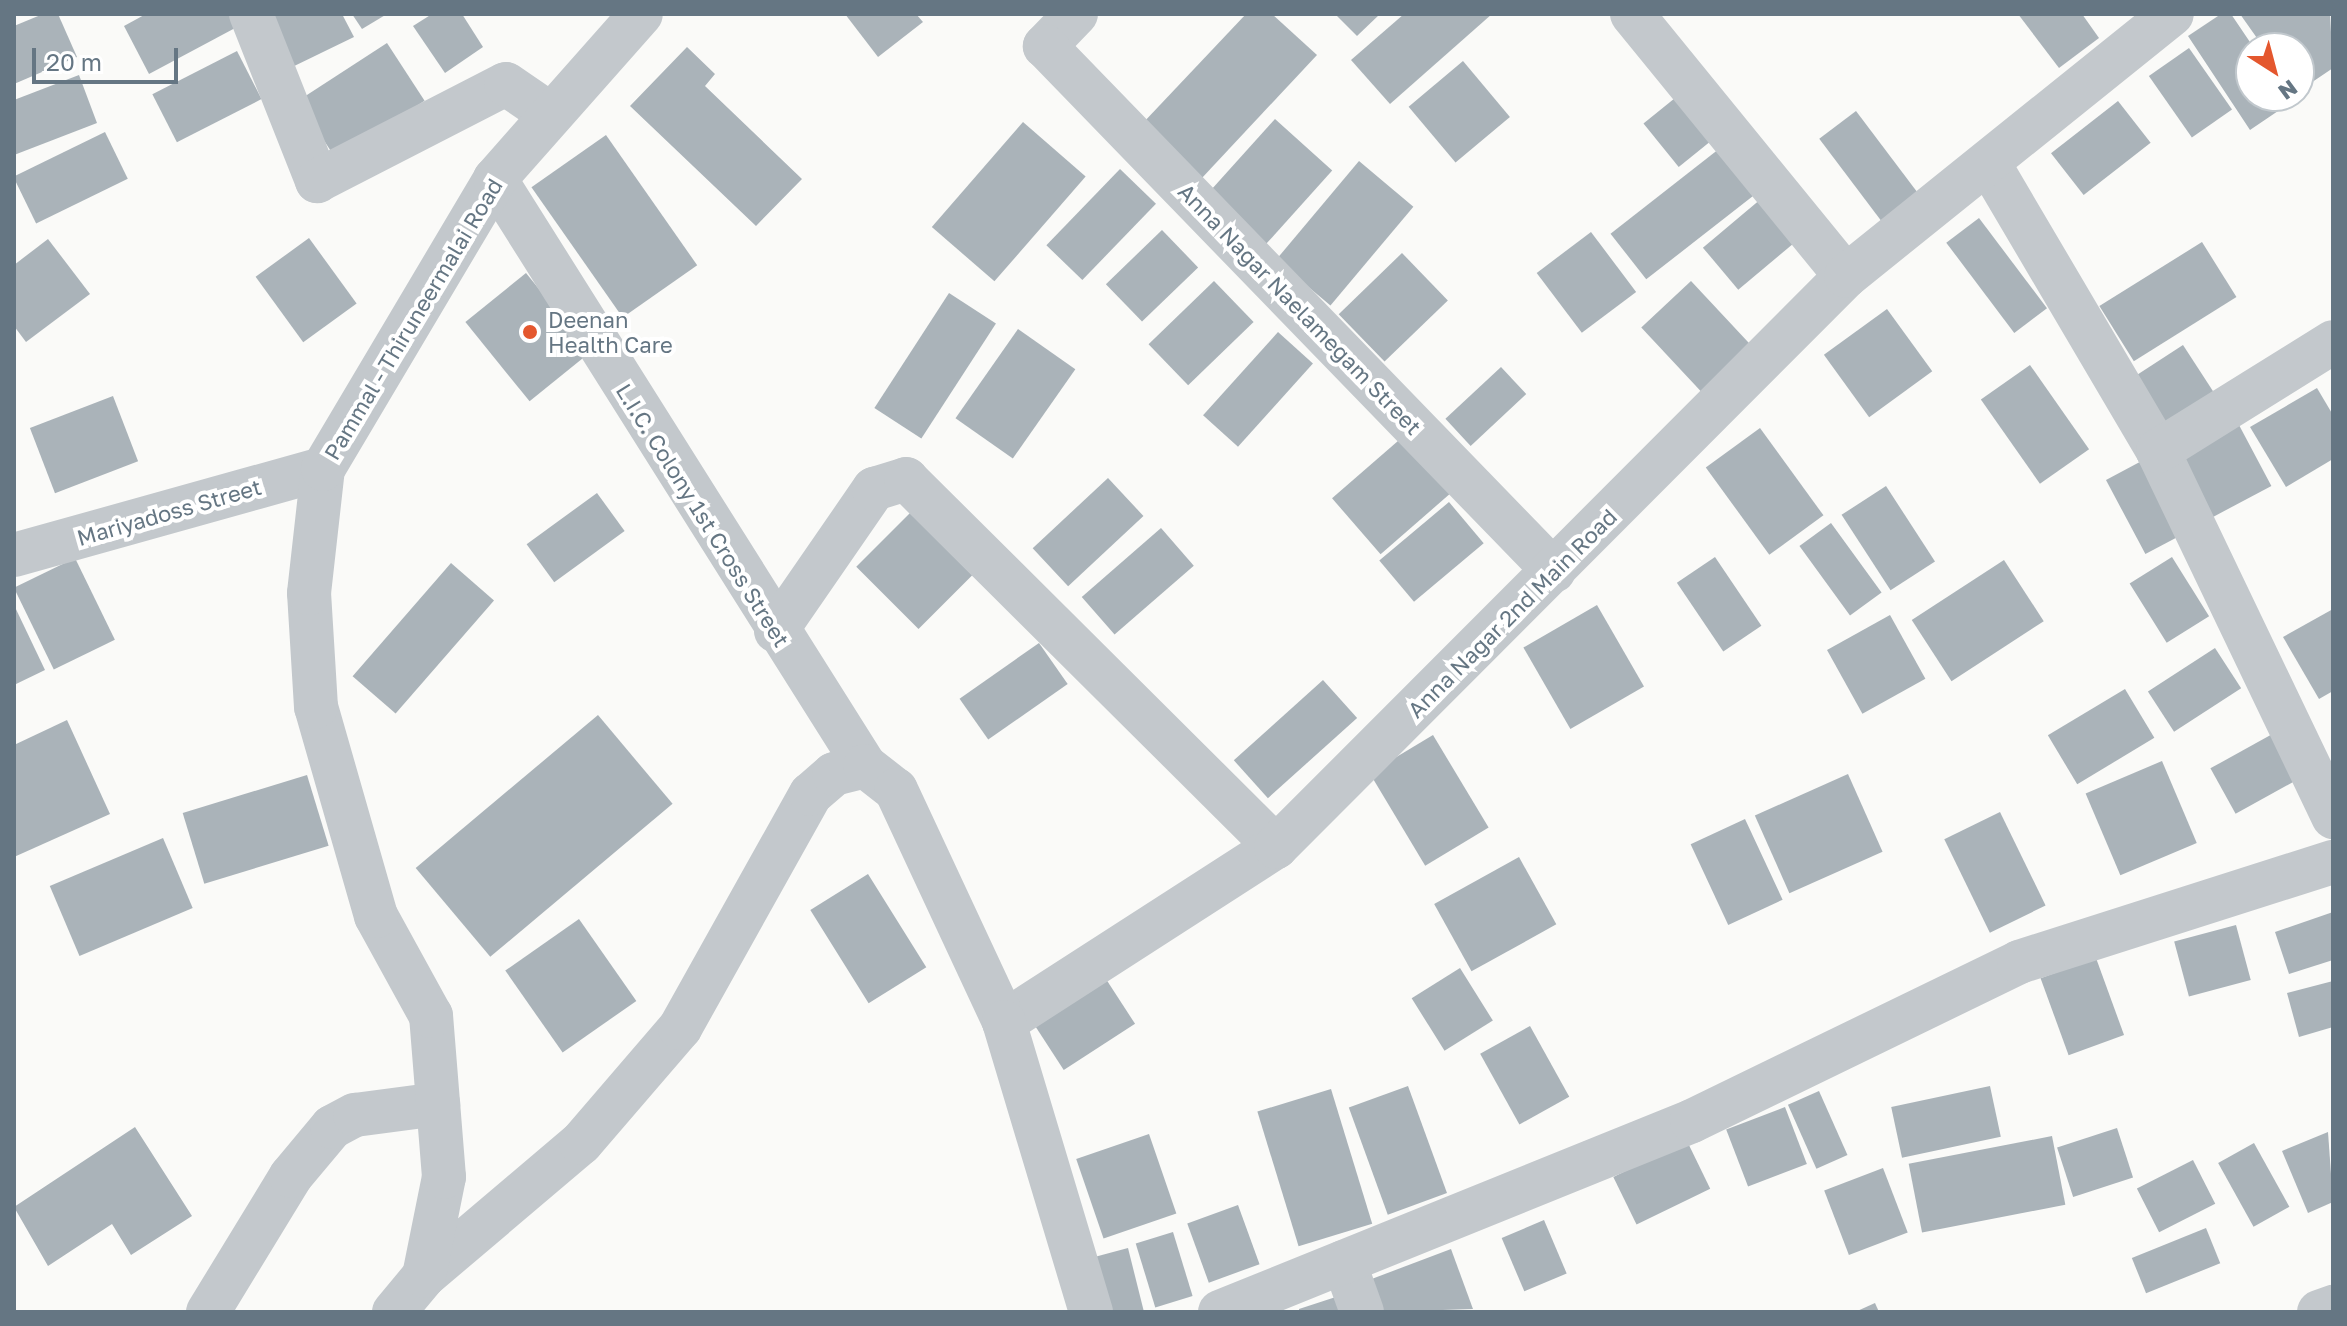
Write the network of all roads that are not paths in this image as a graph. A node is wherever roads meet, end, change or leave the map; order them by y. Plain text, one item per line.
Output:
1 (251, 14) edge
2 (641, 14) edge
3 (1076, 14) edge
4 (1632, 14) edge
5 (2172, 14) edge
6 (550, 114) junction
7 (1989, 164) junction
8 (495, 179) junction
9 (1846, 276) junction
10 (2333, 342) edge
11 (2158, 451) junction
12 (323, 469) junction
13 (14, 555) edge
14 (1554, 571) junction
15 (776, 631) junction
16 (865, 766) junction
17 (2333, 817) edge
18 (1276, 847) junction
19 (2333, 862) edge
20 (1004, 1022) junction
21 (438, 1104) junction
22 (1344, 1262) junction
23 (424, 1276) junction
24 (2333, 1307) edge
25 (214, 1309) edge
26 (394, 1312) edge
27 (1091, 1312) edge
28 (1220, 1312) edge
29 (1362, 1312) edge
30 (2319, 1312) edge

1 - 6 street
2 - 6 street, Pammal - Thiruneermalai Road
3 - 14 street, Anna Nagar Naelamegam Street
4 - 9 street
5 - 7 street, Anna Nagar 2nd Main Road
6 - 8 street, Pammal - Thiruneermalai Road
7 - 9 street, Anna Nagar 2nd Main Road
7 - 11 street
8 - 12 street, Pammal - Thiruneermalai Road
8 - 15 street, L.I.C. Colony 1st Cross Street
9 - 14 street, Anna Nagar 2nd Main Road
10 - 11 street
11 - 17 street
12 - 13 street, Mariyadoss Street
12 - 21 street, Pammal - Thiruneermalai Road
14 - 18 street, Anna Nagar 2nd Main Road
15 - 16 street, L.I.C. Colony 1st Cross Street
15 - 18 street
16 - 20 street, L.I.C. Colony 1st Cross Street
16 - 23 street
18 - 20 street, Anna Nagar 2nd Main Road
19 - 22 street
20 - 27 street, L.I.C. Colony 1st Cross Street
21 - 23 street, Pammal - Thiruneermalai Road
21 - 25 street
22 - 28 street
22 - 29 street
23 - 26 street, Pammal - Thiruneermalai Road
24 - 30 street

